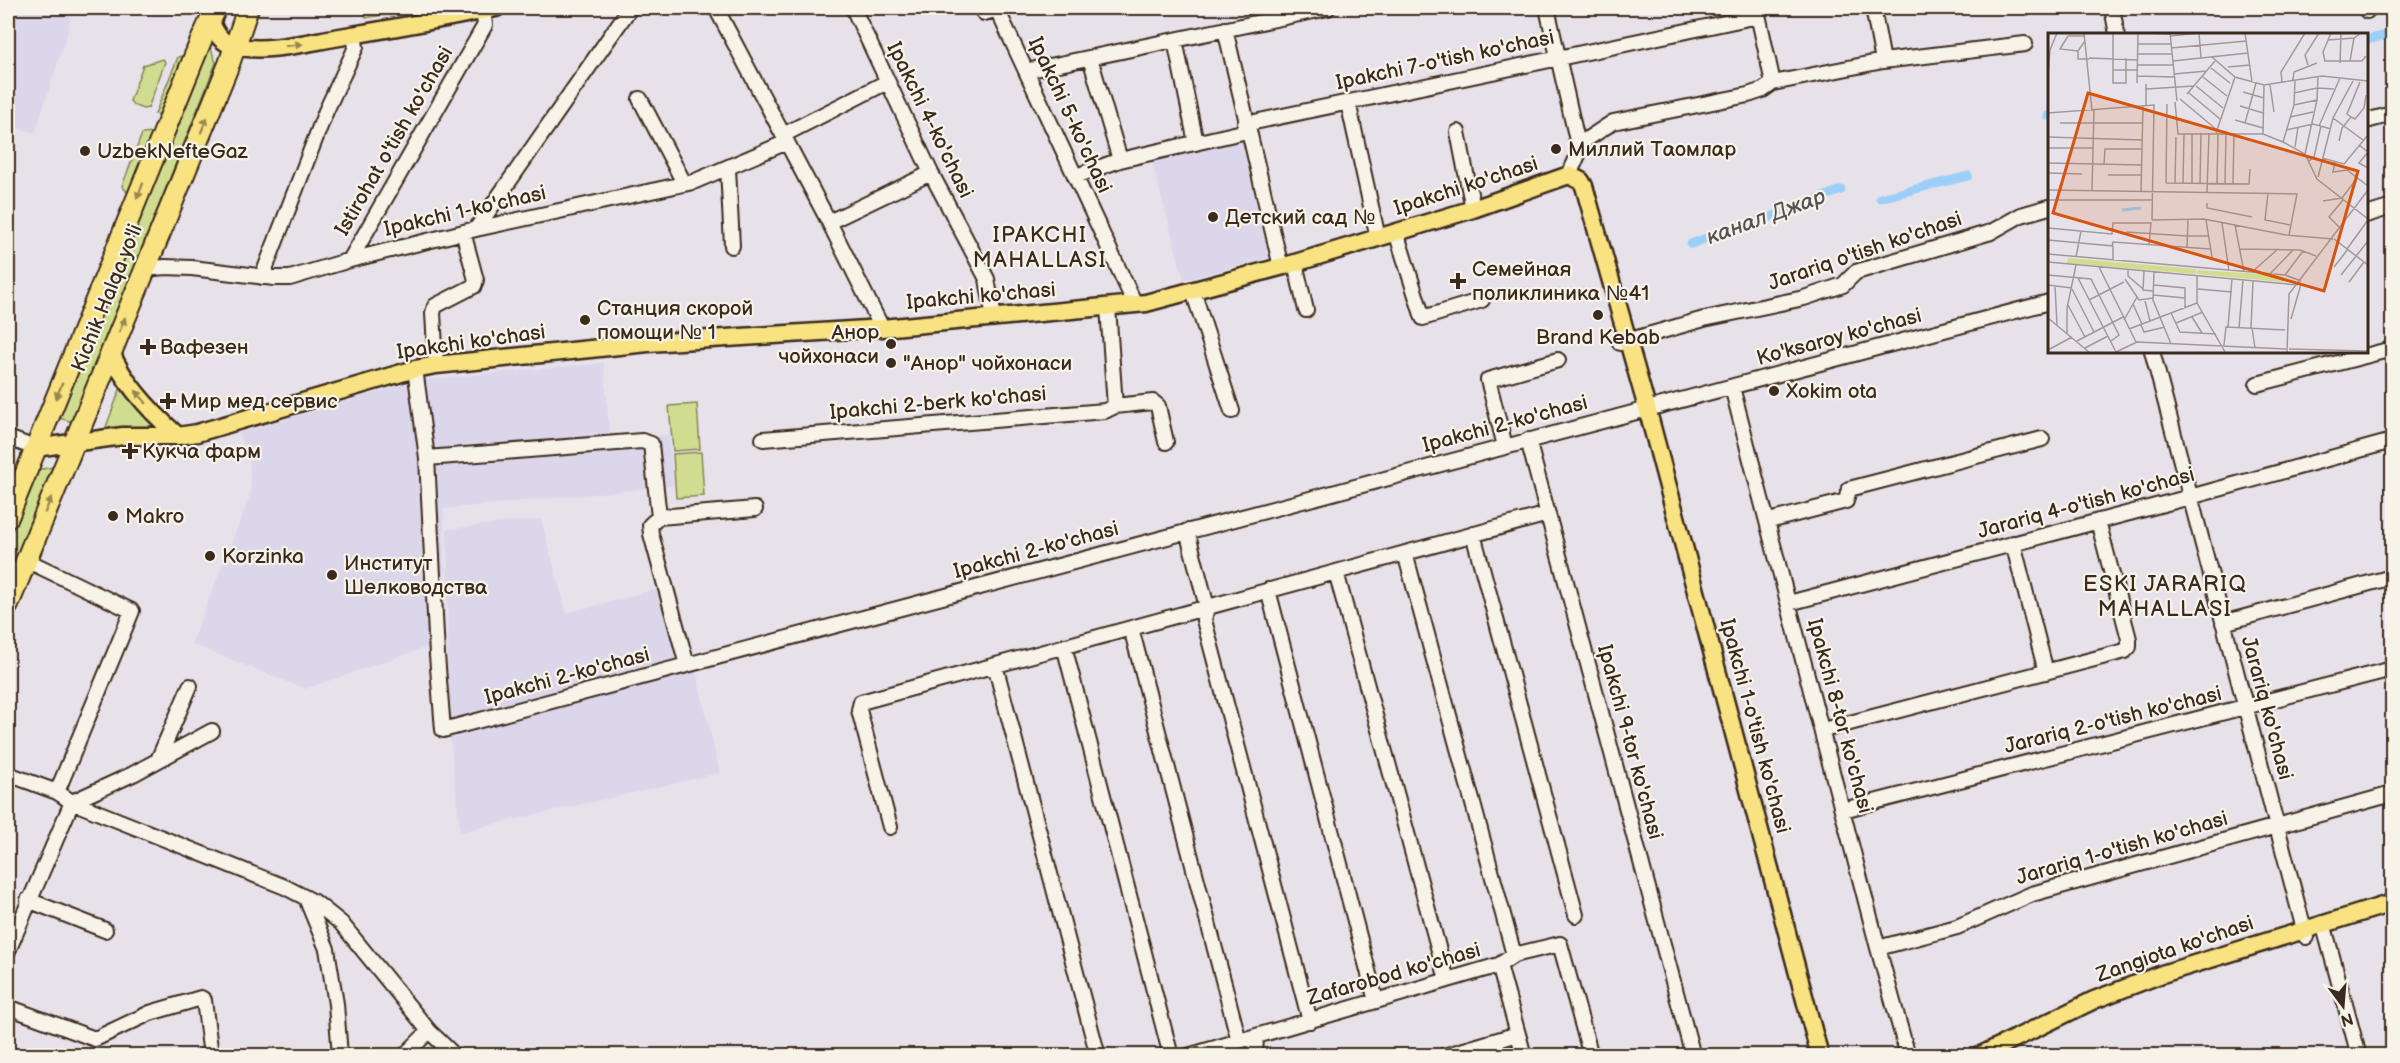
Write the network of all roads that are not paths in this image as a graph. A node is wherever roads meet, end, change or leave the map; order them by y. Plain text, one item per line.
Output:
1 (248, 8) edge
2 (630, 8) edge
3 (716, 8) edge
4 (854, 8) edge
5 (980, 8) edge
6 (1000, 8) edge
7 (1328, 8) edge
8 (1547, 8) edge
9 (1873, 8) edge
10 (2112, 8) edge
11 (490, 9) edge
12 (212, 12) edge
13 (1757, 12) edge
14 (1225, 29) junction
15 (2117, 33) edge
16 (354, 35) junction
17 (1175, 40) junction
18 (2025, 44) dead end
19 (235, 47) junction
20 (1090, 58) junction
21 (1558, 58) junction
22 (1883, 61) junction
23 (1026, 71) junction
24 (887, 82) junction
25 (1773, 83) junction
26 (640, 99) dead end
27 (1348, 102) junction
28 (2392, 114) edge
29 (2367, 121) edge
30 (1246, 128) junction
31 (1458, 132) dead end
32 (785, 139) junction
33 (1197, 143) junction
34 (1578, 145) junction
35 (1120, 160) junction
36 (728, 168) junction
37 (931, 173) junction
38 (1569, 175) junction
39 (1077, 176) junction
40 (684, 183) junction
41 (2048, 207) edge
42 (2392, 207) edge
43 (1473, 209) junction
44 (2367, 215) edge
45 (829, 222) junction
46 (469, 230) junction
47 (1396, 232) junction
48 (1378, 238) junction
49 (732, 246) dead end
50 (350, 260) junction
51 (1288, 265) junction
52 (145, 269) junction
53 (262, 277) junction
54 (1193, 291) junction
55 (1482, 300) dead end
56 (2048, 302) edge
57 (1135, 304) junction
58 (1108, 308) junction
59 (1306, 310) dead end
60 (994, 318) junction
61 (882, 328) junction
62 (1624, 342) junction
63 (2392, 349) edge
64 (111, 352) junction
65 (2152, 352) edge
66 (1558, 360) dead end
67 (436, 365) junction
68 (416, 376) dead end
69 (2257, 384) dead end
70 (1732, 387) junction
71 (1115, 406) junction
72 (1643, 409) junction
73 (1232, 411) dead end
74 (178, 436) junction
75 (8, 438) edge
76 (763, 439) dead end
77 (2042, 439) dead end
78 (1528, 440) junction
79 (74, 441) junction
80 (2392, 441) edge
81 (1166, 442) dead end
82 (1505, 446) junction
83 (35, 448) junction
84 (427, 458) junction
85 (2190, 498) junction
86 (755, 509) dead end
87 (1548, 514) junction
88 (8, 517) edge
89 (659, 517) junction
90 (1769, 521) junction
91 (2098, 521) junction
92 (1187, 531) junction
93 (1473, 534) junction
94 (2013, 543) junction
95 (1405, 553) junction
96 (26, 560) junction
97 (1336, 572) junction
98 (2392, 577) edge
99 (1268, 590) junction
100 (1789, 603) junction
101 (8, 605) edge
102 (1208, 607) junction
103 (2223, 623) junction
104 (1131, 628) junction
105 (1064, 646) junction
106 (687, 665) junction
107 (995, 665) junction
108 (2392, 669) edge
109 (2046, 672) junction
110 (190, 686) dead end
111 (2245, 708) junction
112 (1823, 730) junction
113 (212, 731) dead end
114 (158, 760) junction
115 (8, 774) edge
116 (57, 792) junction
117 (2392, 794) edge
118 (72, 802) junction
119 (1843, 810) junction
120 (2276, 826) junction
121 (890, 827) dead end
122 (306, 898) junction
123 (28, 900) junction
124 (2392, 903) edge
125 (2392, 912) edge
126 (1576, 915) dead end
127 (2324, 927) junction
128 (105, 930) dead end
129 (2305, 933) junction
130 (1878, 948) junction
131 (8, 951) edge
132 (1514, 955) junction
133 (1499, 965) junction
134 (1447, 980) junction
135 (1376, 1001) junction
136 (8, 1007) edge
137 (1310, 1021) junction
138 (429, 1031) junction
139 (1518, 1034) junction
140 (1256, 1037) junction
141 (1239, 1041) junction
142 (211, 1056) edge
143 (339, 1056) edge
144 (404, 1056) edge
145 (455, 1056) edge
146 (1098, 1056) edge
147 (1171, 1056) edge
148 (1188, 1056) edge
149 (1255, 1056) edge
150 (1444, 1056) edge
151 (1524, 1056) edge
152 (1591, 1056) edge
153 (1693, 1056) edge
154 (1812, 1056) edge
155 (1820, 1056) edge
156 (1908, 1056) edge
157 (1979, 1056) edge
158 (1999, 1056) edge
159 (2359, 1056) edge

1 - 19 highway, Kichik Halqa yo'li
2 - 46 street
3 - 32 street, Ipakchi ko'chasi
4 - 24 street, Ipakchi 4-ko'chasi
5 - 6 street, Ipakchi 5-ko'chasi
6 - 23 street, Ipakchi 5-ko'chasi
7 - 14 street
8 - 21 street
9 - 22 street
10 - 15 street
11 - 16 main road
11 - 50 street, Istirohat o'tish ko'chasi
12 - 19 main road
12 -> 83 highway, Kichik Halqa yo'li
13 - 21 street, Ipakchi 7-o'tish ko'chasi
13 - 25 street
14 - 17 street
14 - 30 street
19 -> 16 main road
16 - 53 street
17 - 20 street
17 - 33 street
18 - 22 street
52 -> 19 highway, Kichik Halqa yo'li
20 - 23 street
20 - 35 street
21 - 27 street, Ipakchi 7-o'tish ko'chasi
21 - 34 street
22 - 25 street
23 - 39 street, Ipakchi 5-ko'chasi
24 - 32 street, Ipakchi 1-ko'chasi
24 - 37 street, Ipakchi 4-ko'chasi
25 - 34 street
26 - 40 street
27 - 30 street, Ipakchi 7-o'tish ko'chasi
27 - 48 street
28 - 29 street
30 - 33 street, Ipakchi 7-o'tish ko'chasi
30 - 51 street
31 - 43 street
32 - 36 street, Ipakchi 1-ko'chasi
32 - 45 street, Ipakchi ko'chasi
33 - 35 street, Ipakchi 7-o'tish ko'chasi
34 - 38 street
35 - 39 street, Ipakchi 7-o'tish ko'chasi
36 - 40 street, Ipakchi 1-ko'chasi
36 - 49 street
37 - 45 street
37 - 60 street, Ipakchi 4-ko'chasi
38 - 43 main road, Ipakchi ko'chasi
38 - 62 main road
39 - 57 street, Ipakchi 5-ko'chasi
40 - 46 street, Ipakchi 1-ko'chasi
41 - 62 street, Jarariq o'tish ko'chasi
42 - 44 street
43 - 47 main road, Ipakchi ko'chasi
45 - 61 street, Ipakchi ko'chasi
46 - 50 street, Ipakchi 1-ko'chasi
46 - 67 street
47 - 48 main road, Ipakchi ko'chasi
47 - 55 street
48 - 51 main road, Ipakchi ko'chasi
50 - 53 street, Ipakchi 1-ko'chasi
51 - 54 main road, Ipakchi ko'chasi
51 - 59 street
52 - 53 street, Ipakchi 1-ko'chasi
64 -> 52 highway, Kichik Halqa yo'li
54 - 57 main road, Ipakchi ko'chasi
54 - 73 street
56 - 70 street, Ko'ksaroy ko'chasi
57 - 58 main road, Ipakchi ko'chasi
58 - 60 main road, Ipakchi ko'chasi
58 - 71 street
60 - 61 main road, Ipakchi ko'chasi
61 - 67 main road, Ipakchi ko'chasi
62 - 72 main road
63 - 69 street
74 -> 64 main road
64 - 79 highway, Kichik Halqa yo'li
65 - 85 street, Jarariq ko'chasi
66 - 82 street
67 - 74 main road, Ipakchi ko'chasi
68 - 84 street
70 - 72 street, Ko'ksaroy ko'chasi
70 - 90 street, Ipakchi 8-tor ko'chasi
71 - 76 street, Ipakchi 2-berk ko'chasi
71 - 81 street, Ipakchi 2-berk ko'chasi
72 - 78 street, Ipakchi 2-ko'chasi
72 - 154 main road, Ipakchi 1-o'tish ko'chasi
72 - 155 main road, Ipakchi 1-o'tish ko'chasi
74 - 79 main road, Ipakchi ko'chasi
75 - 83 street
77 - 90 street
78 - 82 street, Ipakchi 2-ko'chasi
78 - 87 street, Ipakchi 9-tor ko'chasi
79 - 83 main road, Ipakchi ko'chasi
96 -> 79 highway, Kichik Halqa yo'li
80 - 85 street, Jarariq 4-o'tish ko'chasi
82 - 92 street, Ipakchi 2-ko'chasi
83 - 88 highway, Kichik Halqa yo'li
84 - 89 street
84 - 106 street, Ipakchi 2-ko'chasi
85 - 91 street, Jarariq 4-o'tish ko'chasi
85 - 103 street, Jarariq ko'chasi
86 - 89 street
87 - 93 street
87 - 153 street, Ipakchi 9-tor ko'chasi
89 - 106 street
90 - 100 street, Ipakchi 8-tor ko'chasi
91 - 94 street, Jarariq 4-o'tish ko'chasi
91 - 109 street
92 - 102 street
92 - 106 street, Ipakchi 2-ko'chasi
93 - 95 street
93 - 126 street
94 - 100 street, Jarariq 4-o'tish ko'chasi
94 - 109 street
95 - 97 street
95 - 132 street
96 - 101 highway, Kichik Halqa yo'li
96 - 116 street
97 - 99 street
97 - 134 street
98 - 103 street
99 - 102 street
99 - 135 street
100 - 112 street, Ipakchi 8-tor ko'chasi
102 - 104 street
102 - 137 street
103 - 111 street, Jarariq ko'chasi
104 - 105 street
104 - 141 street
105 - 107 street
105 - 147 street
107 - 121 street
107 - 146 street
108 - 111 street, Jarariq 2-o'tish ko'chasi
109 - 112 street
110 - 114 street
111 - 119 street, Jarariq 2-o'tish ko'chasi
111 - 120 street, Jarariq ko'chasi
112 - 119 street, Ipakchi 8-tor ko'chasi
113 - 114 street
114 - 118 street
115 - 116 street
116 - 118 street
117 - 120 street, Jarariq 1-o'tish ko'chasi
118 - 122 street
118 - 123 street
119 - 130 street, Ipakchi 8-tor ko'chasi
120 - 129 street, Jarariq ko'chasi
120 - 130 street, Jarariq 1-o'tish ko'chasi
122 - 138 street
122 - 143 street
123 - 128 street
123 - 131 street
124 - 127 main road, Zangiota ko'chasi
125 - 127 main road, Zangiota ko'chasi
127 - 129 main road, Zangiota ko'chasi
127 - 159 street
129 - 157 main road, Zangiota ko'chasi
129 - 158 main road, Zangiota ko'chasi
130 - 156 street, Ipakchi 8-tor ko'chasi
132 - 133 street, Zafarobod ko'chasi
132 - 152 street, Zafarobod ko'chasi
133 - 134 street, Zafarobod ko'chasi
133 - 139 street
134 - 135 street, Zafarobod ko'chasi
135 - 137 street, Zafarobod ko'chasi
136 - 142 street
137 - 140 street, Zafarobod ko'chasi
138 - 144 street
138 - 145 street
139 - 150 street
139 - 151 street
140 - 141 street, Zafarobod ko'chasi
140 - 149 street
141 - 148 street, Zafarobod ko'chasi

